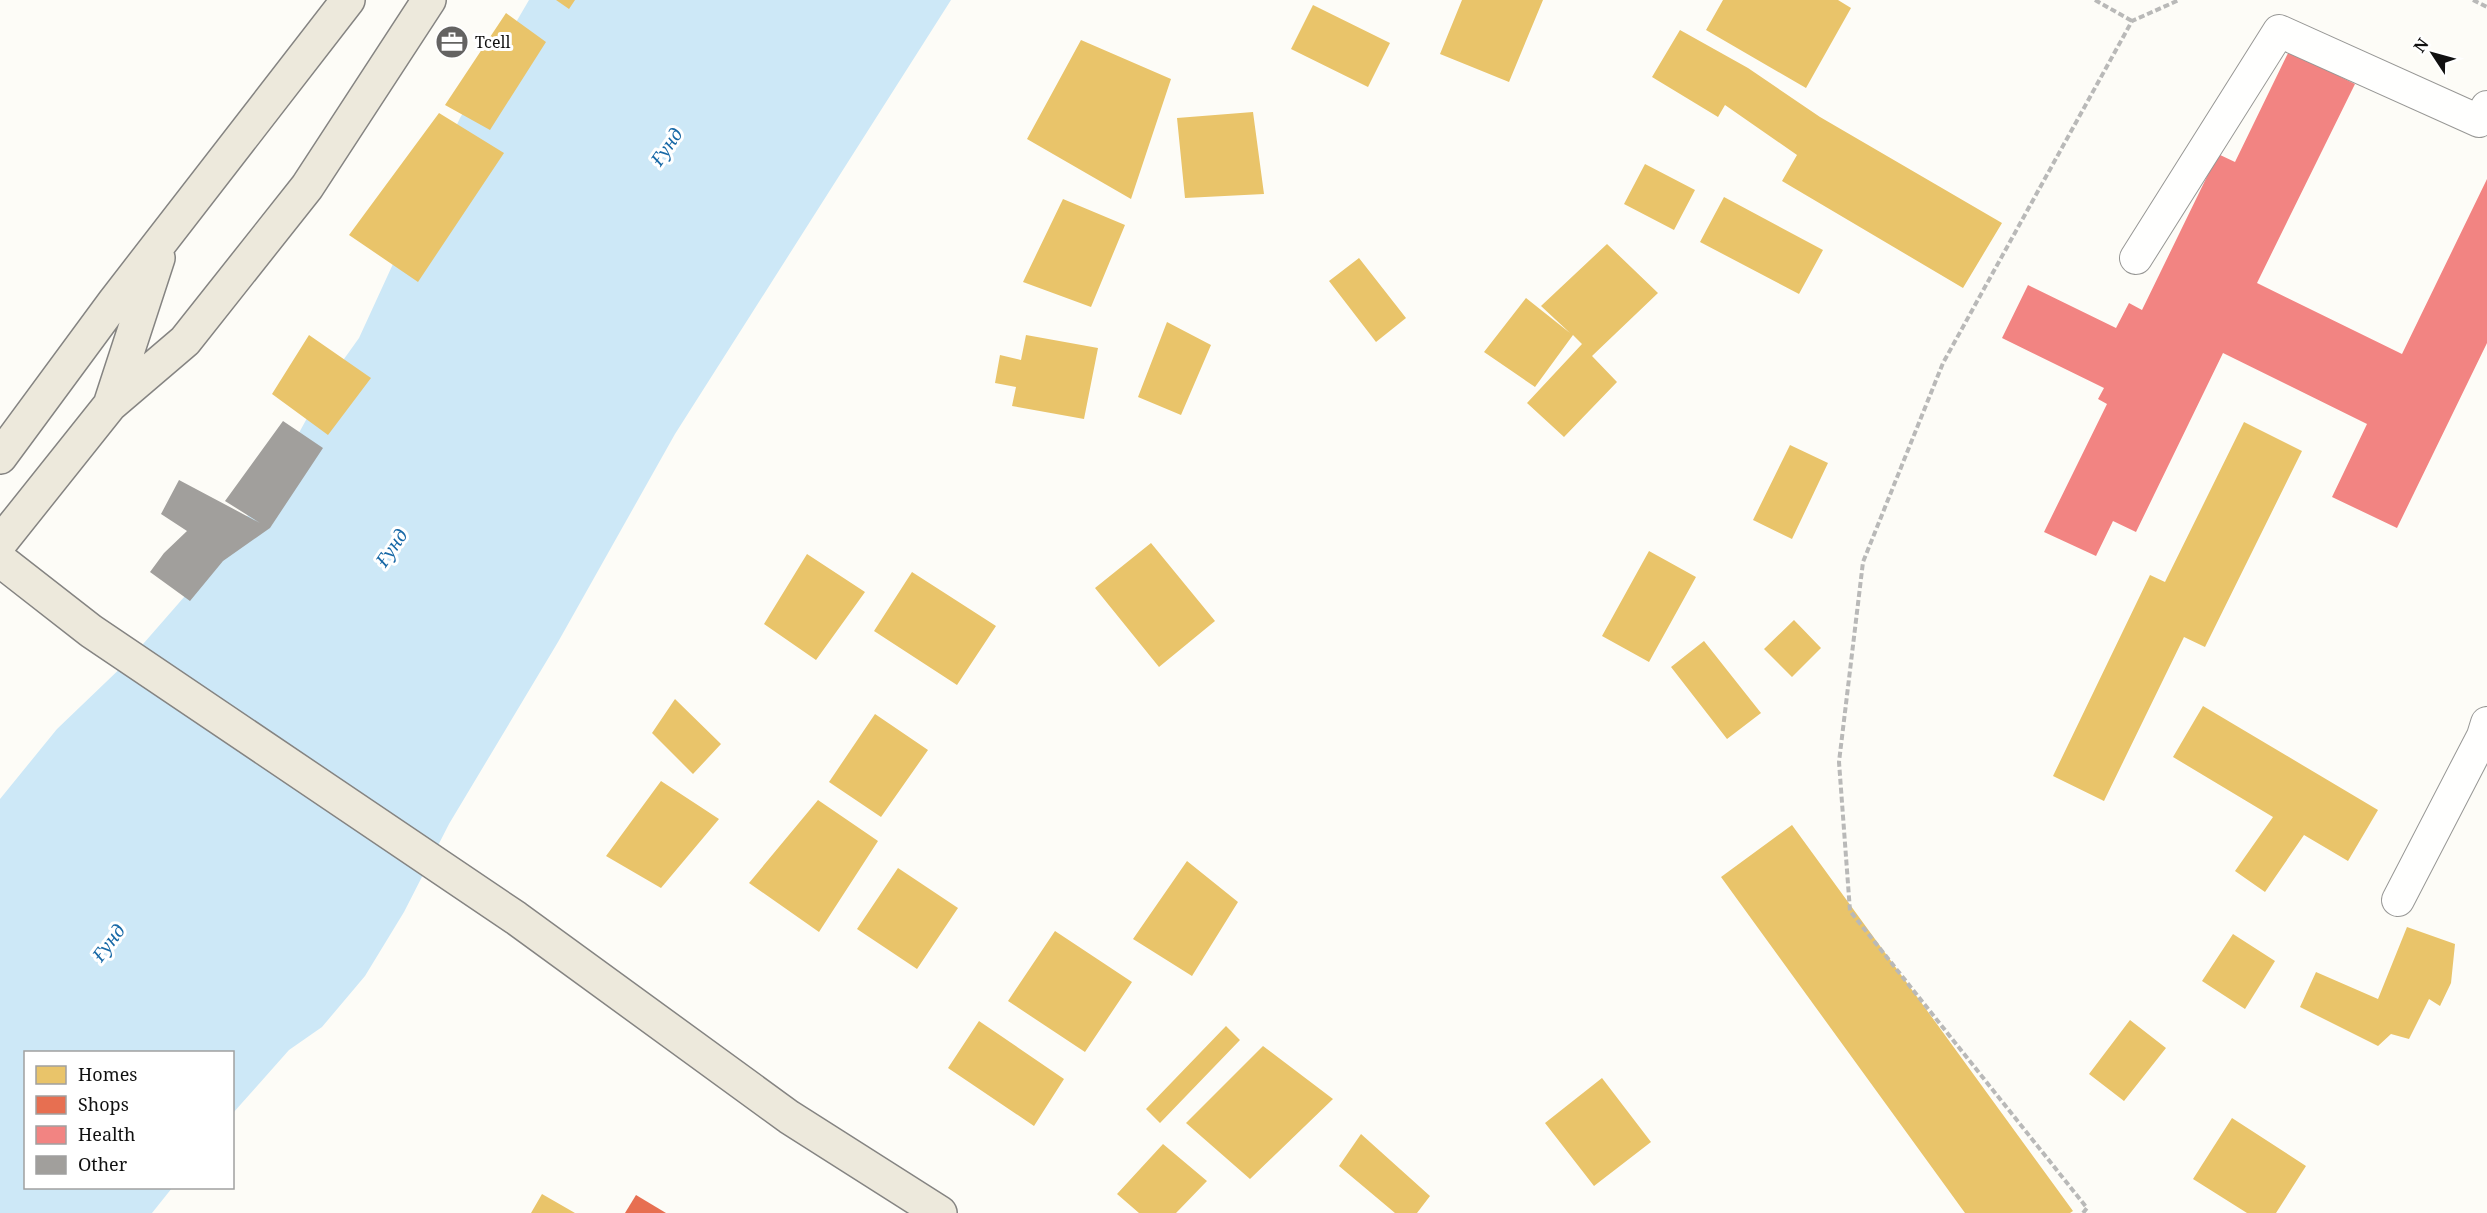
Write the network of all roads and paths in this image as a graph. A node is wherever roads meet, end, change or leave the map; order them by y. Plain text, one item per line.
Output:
1 (348, 0) edge
2 (429, 0) edge
3 (2095, 0) edge
4 (2180, 0) edge
5 (2473, 0) edge
6 (2487, 7) edge
7 (2132, 21) junction
8 (2487, 107) edge
9 (166, 235) junction
10 (2136, 258) dead end
11 (110, 405) junction
12 (0, 457) edge
13 (0, 543) edge
14 (0, 560) edge
15 (2487, 723) edge
16 (2398, 900) dead end
17 (940, 1213) edge
18 (2083, 1213) edge

1 - 9 main road
2 - 11 main road
3 - 7 path
4 - 7 path
5 - 6 path
7 - 18 path
8 - 10 street
9 - 11 main road
9 - 12 main road
11 - 13 main road
14 - 17 main road
15 - 16 street

